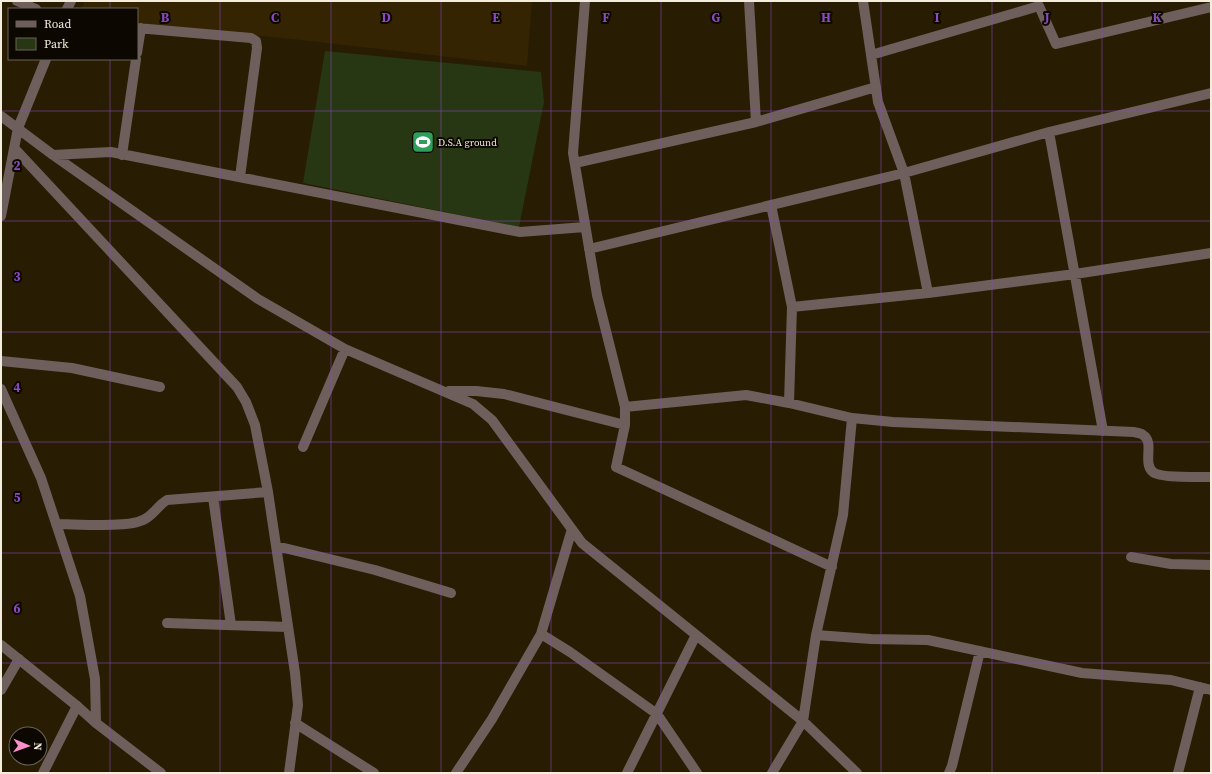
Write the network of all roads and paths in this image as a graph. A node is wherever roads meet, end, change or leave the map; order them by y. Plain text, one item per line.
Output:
1 (18, 1) edge
2 (585, 1) edge
3 (749, 1) edge
4 (863, 1) edge
5 (1211, 7) edge
6 (34, 8) edge
7 (139, 28) edge
8 (138, 40) edge
9 (871, 55) junction
10 (46, 60) edge
11 (136, 60) edge
12 (876, 87) junction
13 (1211, 93) edge
14 (1, 116) edge
15 (756, 122) junction
16 (18, 128) junction
17 (1049, 132) junction
18 (14, 148) junction
19 (53, 154) junction
20 (122, 155) junction
21 (575, 163) junction
22 (904, 172) junction
23 (240, 177) junction
24 (771, 205) junction
25 (1, 216) edge
26 (586, 227) junction
27 (589, 249) junction
28 (1211, 253) edge
29 (1075, 274) junction
30 (928, 293) junction
31 (792, 307) junction
32 (345, 349) junction
33 (1, 361) edge
34 (160, 387) dead end
35 (1, 390) edge
36 (444, 391) junction
37 (789, 403) junction
38 (625, 407) junction
39 (852, 418) junction
40 (625, 425) junction
41 (1103, 431) junction
42 (303, 447) dead end
43 (1211, 477) edge
44 (268, 492) junction
45 (213, 497) junction
46 (56, 524) junction
47 (572, 529) junction
48 (276, 546) junction
49 (1131, 557) dead end
50 (1211, 565) edge
51 (832, 567) junction
52 (451, 593) dead end
53 (167, 623) dead end
54 (231, 625) junction
55 (288, 627) junction
56 (541, 634) junction
57 (696, 634) junction
58 (816, 635) junction
59 (1, 645) edge
60 (980, 651) junction
61 (19, 659) junction
62 (1200, 687) junction
63 (1, 690) edge
64 (1211, 690) edge
65 (77, 706) junction
66 (657, 714) junction
67 (803, 722) junction
68 (96, 723) junction
69 (295, 723) junction
70 (43, 773) edge
71 (161, 773) edge
72 (289, 773) edge
73 (374, 773) edge
74 (456, 773) edge
75 (627, 773) edge
76 (697, 773) edge
77 (772, 773) edge
78 (857, 773) edge
79 (949, 773) edge
80 (1178, 773) edge

1 - 6 street
2 - 21 street
3 - 15 street
4 - 9 street
5 - 9 street
7 - 8 street
7 - 23 street
9 - 12 street
10 - 16 street
11 - 20 street
12 - 15 street
12 - 22 street
13 - 17 street
14 - 16 street
15 - 21 street
16 - 18 street
16 - 19 street
17 - 22 street
17 - 29 street
18 - 25 street
18 - 44 street
19 - 20 street
19 - 32 street
20 - 23 street
21 - 26 street
22 - 24 street
22 - 30 street
23 - 26 street
24 - 27 street
24 - 31 street
26 - 27 street
27 - 38 street
28 - 29 street
29 - 30 street
29 - 41 street
30 - 31 street
31 - 37 street
32 - 36 street
32 - 42 street
33 - 34 street
35 - 46 street
36 - 40 street
36 - 47 street
37 - 38 street
37 - 39 street
38 - 40 street
39 - 41 street
39 - 51 street
40 - 51 street
41 - 43 street
44 - 45 street
44 - 48 street
45 - 46 street
45 - 54 street
46 - 68 street
47 - 56 street
47 - 57 street
48 - 52 street
48 - 55 street
49 - 50 street
51 - 58 street
53 - 54 street
54 - 55 street
55 - 69 street
56 - 66 street
56 - 74 street
57 - 66 street
57 - 67 street
58 - 60 street
58 - 67 street
59 - 61 street
60 - 62 street
60 - 79 street
61 - 63 street
61 - 65 street
62 - 64 street
62 - 80 street
65 - 68 street
65 - 70 street
66 - 75 street
66 - 76 street
67 - 77 street
67 - 78 street
68 - 71 street
69 - 72 street
69 - 73 street

